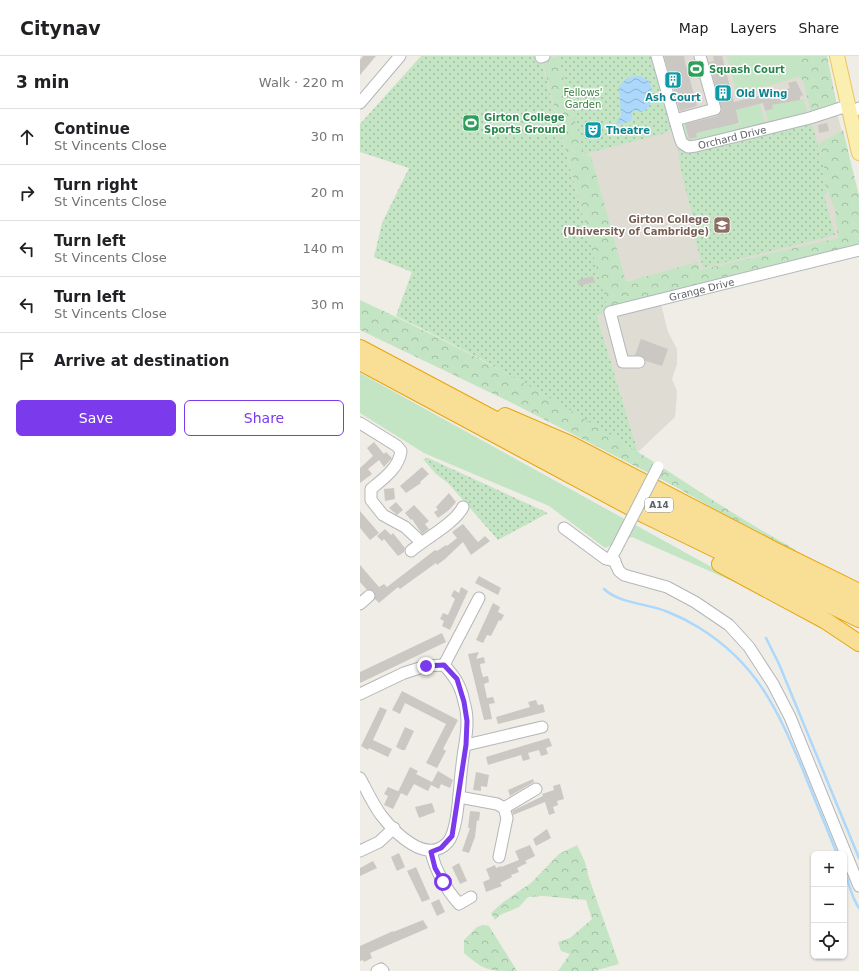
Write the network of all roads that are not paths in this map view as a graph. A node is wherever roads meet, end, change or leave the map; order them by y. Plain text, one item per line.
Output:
1 (400, 56) edge
2 (657, 56) edge
3 (700, 56) edge
4 (837, 56) edge
5 (360, 103) edge
6 (852, 109) edge
7 (675, 120) junction
8 (859, 153) edge
9 (859, 250) edge
10 (360, 348) edge
11 (360, 362) edge
12 (639, 362) dead end
13 (459, 402) junction
14 (360, 423) edge
15 (658, 467) dead end
16 (463, 507) dead end
17 (645, 515) junction
18 (564, 528) dead end
19 (421, 542) junction
20 (411, 551) dead end
21 (614, 561) junction
22 (859, 592) edge
23 (479, 598) dead end
24 (859, 605) edge
25 (859, 619) edge
26 (859, 644) edge
27 (444, 665) junction
28 (360, 694) edge
29 (542, 727) dead end
30 (466, 745) junction
31 (360, 778) edge
32 (536, 789) dead end
33 (459, 797) junction
34 (504, 808) junction
35 (394, 828) junction
36 (360, 851) edge
37 (431, 852) junction
38 (499, 856) dead end
39 (859, 886) edge
40 (471, 898) dead end
41 (377, 971) edge
42 (383, 971) edge

1 - 5 street
2 - 7 street, Orchard Drive
3 - 7 street
4 - 6 main road
6 - 7 street, Orchard Drive
6 - 8 main road
9 - 12 street, Grange Drive
10 - 13 highway, A14
11 - 17 highway, A14
13 - 22 highway
13 - 24 highway, A14
14 - 19 street
15 - 21 street, bridge
16 - 19 street
17 - 25 highway, A14
17 - 26 highway, A14
18 - 21 street
19 - 20 street
21 - 39 street
23 - 27 street
27 - 28 street
27 - 30 street
29 - 30 street
30 - 33 street
31 - 35 street
32 - 34 street
33 - 34 street
33 - 37 street
34 - 38 street
35 - 36 street
35 - 37 street
37 - 40 street
41 - 42 street

